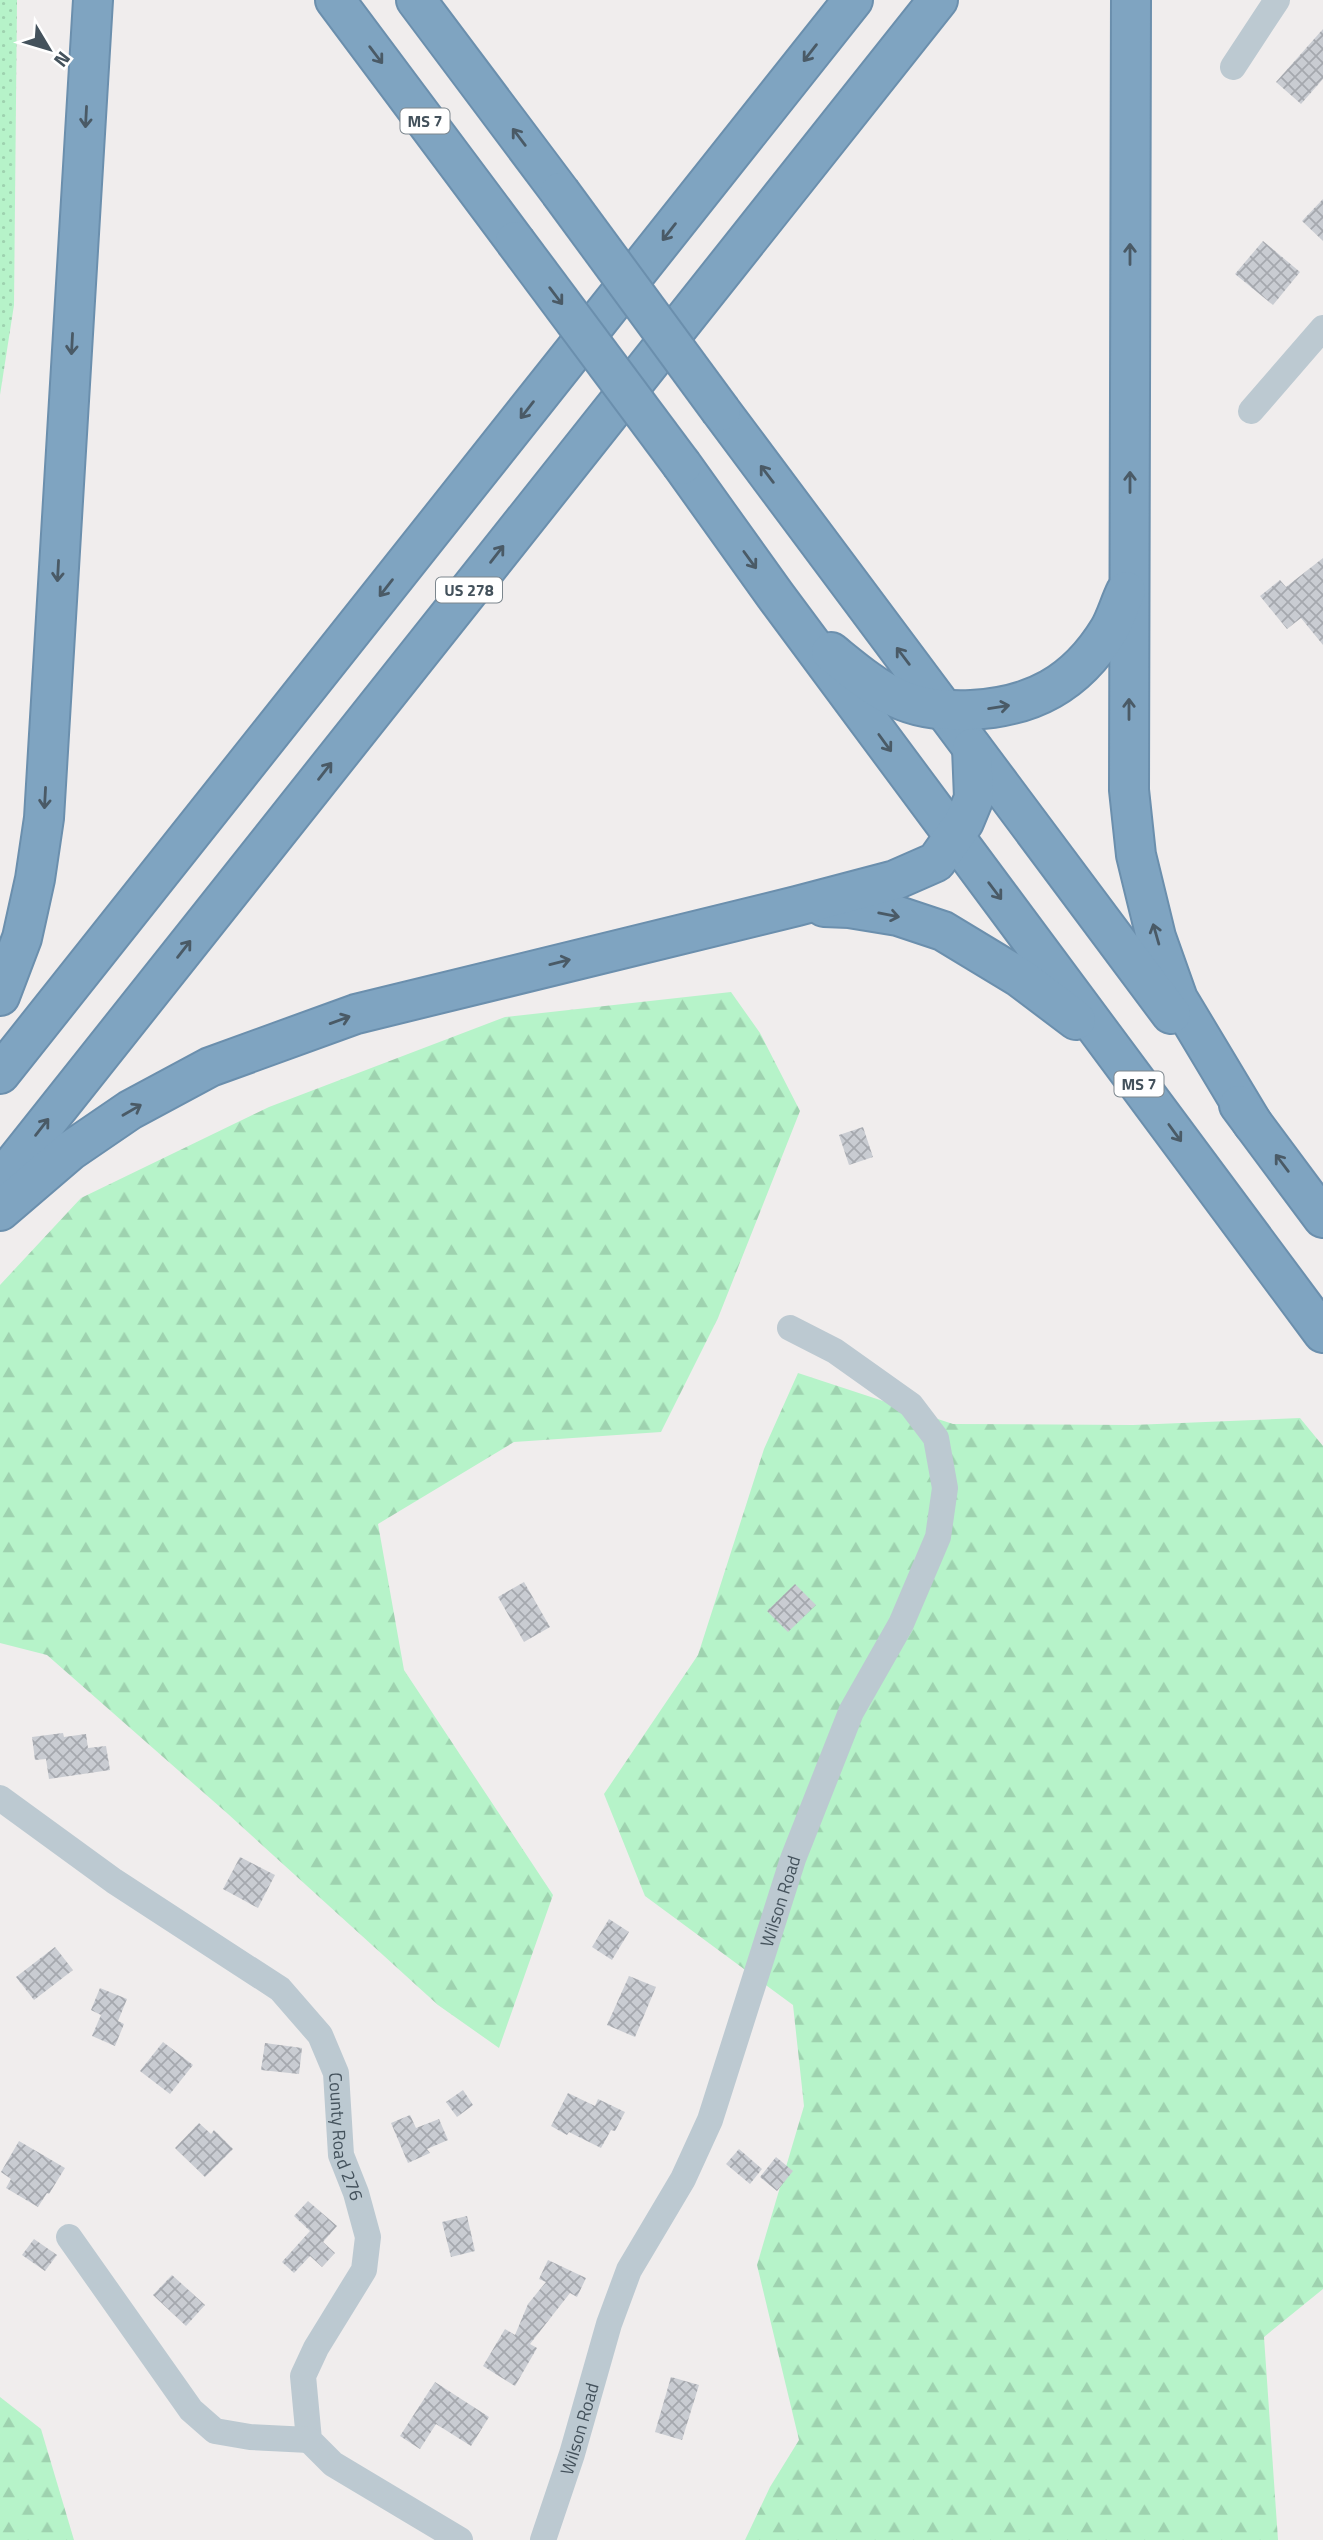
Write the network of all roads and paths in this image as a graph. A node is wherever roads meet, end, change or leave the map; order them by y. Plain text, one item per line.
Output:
1 (93, 0) edge
2 (335, 0) edge
3 (416, 0) edge
4 (853, 0) edge
5 (938, 0) edge
6 (1131, 0) edge
7 (1277, 0) edge
8 (1233, 67) dead end
9 (1323, 328) edge
10 (1251, 411) dead end
11 (1130, 580) junction
12 (775, 596) junction
13 (944, 711) junction
14 (972, 748) junction
15 (954, 836) junction
16 (797, 906) junction
17 (0, 996) edge
18 (1119, 1057) junction
19 (0, 1074) edge
20 (1254, 1124) junction
21 (0, 1181) edge
22 (0, 1211) edge
23 (1323, 1218) edge
24 (790, 1328) dead end
25 (1323, 1333) edge
26 (0, 1798) edge
27 (69, 2237) dead end
28 (309, 2441) junction
29 (460, 2540) edge
30 (543, 2540) edge

1 -> 17 highway
2 -> 12 highway, MS 7, bridge
13 -> 3 highway, bridge
4 -> 19 highway
21 -> 5 highway, US 278
11 -> 6 highway
7 - 8 street
9 - 10 street
13 -> 11 highway
20 -> 11 highway
12 - 13 highway
12 -> 15 highway, MS 7
13 - 14 highway
14 - 15 highway
14 - 20 highway
15 - 16 highway
15 -> 18 highway, MS 7
16 -> 18 highway
22 -> 16 highway
18 -> 25 highway, MS 7
23 -> 20 highway
24 - 30 street, Wilson Road
26 - 28 street, County Road 276
27 - 28 street
28 - 29 street

